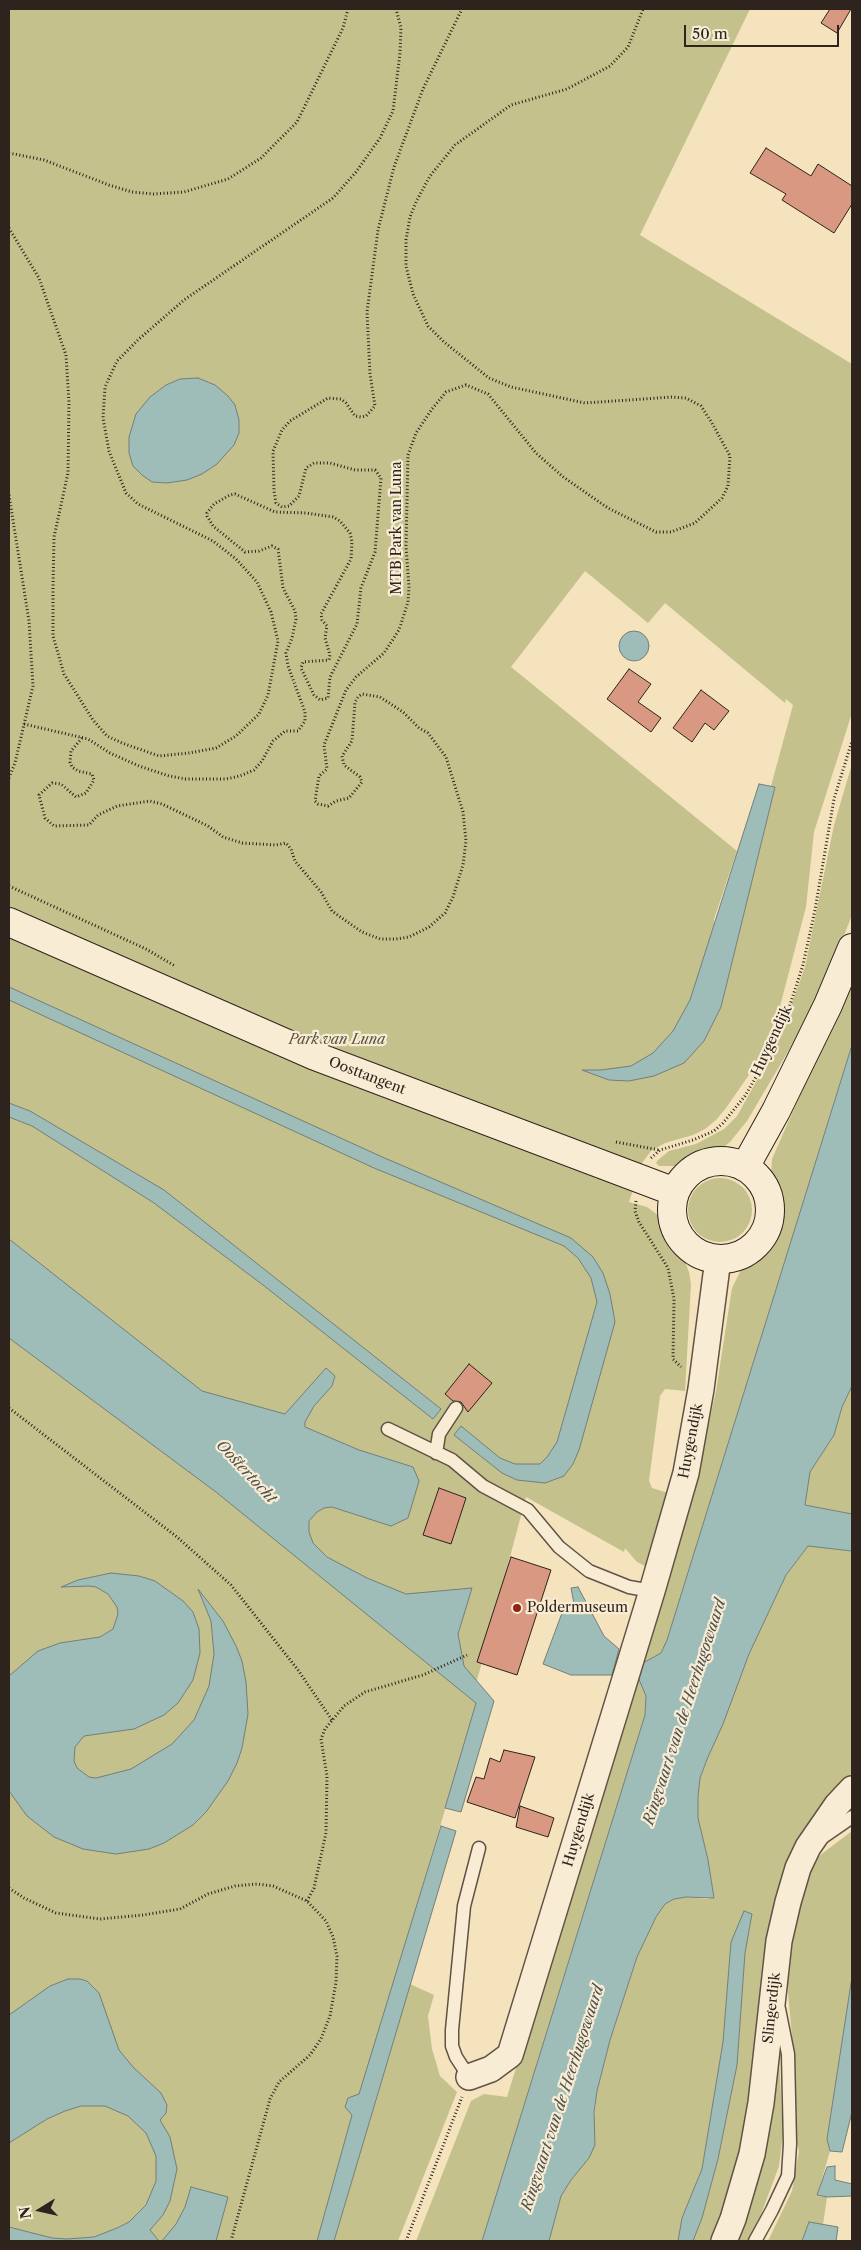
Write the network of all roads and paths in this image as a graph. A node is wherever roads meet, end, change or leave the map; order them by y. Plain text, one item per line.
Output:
1 (348, 9) edge
2 (396, 9) edge
3 (462, 9) edge
4 (643, 9) edge
5 (9, 153) edge
6 (9, 228) edge
7 (9, 495) edge
8 (24, 724) junction
9 (82, 738) junction
10 (852, 741) edge
11 (9, 778) edge
12 (9, 886) edge
13 (9, 922) edge
14 (852, 948) edge
15 (182, 970) dead end
16 (611, 1140) dead end
17 (660, 1150) junction
18 (745, 1167) junction
19 (643, 1182) junction
20 (675, 1192) junction
21 (718, 1259) junction
22 (701, 1389) junction
23 (9, 1408) edge
24 (456, 1408) dead end
25 (388, 1428) dead end
26 (436, 1452) junction
27 (652, 1591) junction
28 (467, 1655) dead end
29 (332, 1720) junction
30 (852, 1789) edge
31 (852, 1817) edge
32 (808, 1847) junction
33 (479, 1848) dead end
34 (9, 1888) edge
35 (307, 1901) junction
36 (774, 1984) junction
37 (469, 2077) junction
38 (231, 2241) edge
39 (406, 2241) edge
40 (724, 2241) edge
41 (754, 2241) edge

1 - 5 path
2 - 6 path
3 - 9 path, MTB Park van Luna
4 - 9 path, MTB Park van Luna
7 - 8 path
8 - 9 path
8 - 11 path
10 - 17 path, Huygendijk
12 - 15 path
13 - 19 main road, Oosttangent
14 - 18 main road
16 - 17 path
17 - 19 path, Huygendijk
18 - 20 main road
18 - 21 main road
19 - 20 main road, Oosttangent
19 - 22 path, Huygendijk
20 - 21 main road
21 - 22 street, Huygendijk
22 - 27 street, Huygendijk
23 - 29 path
24 - 26 lane
25 - 26 lane
26 - 27 lane
27 - 37 street, Huygendijk
28 - 29 path
29 - 35 path
30 - 32 street, Slingerdijk
31 - 32 lane
32 - 36 street, Slingerdijk
33 - 37 lane
34 - 35 path
35 - 38 path
36 - 40 street, Slingerdijk
36 - 41 lane
37 - 39 path

